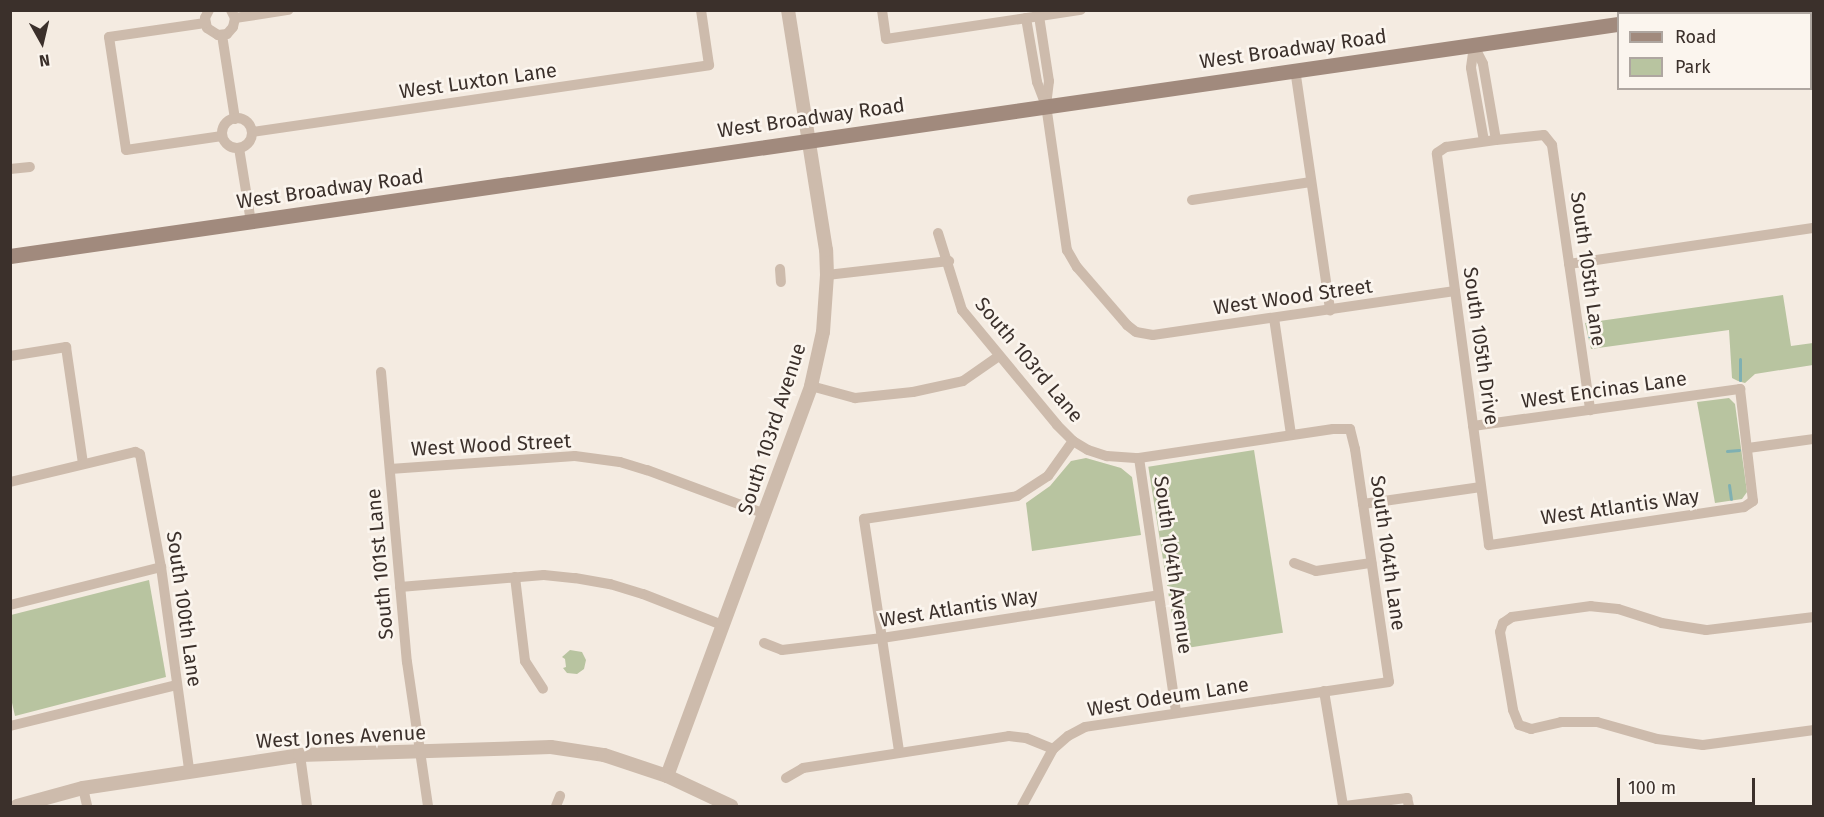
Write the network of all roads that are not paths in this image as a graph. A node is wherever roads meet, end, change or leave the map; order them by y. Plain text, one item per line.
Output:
1 (208, 10) edge
2 (288, 10) edge
3 (701, 10) edge
4 (788, 10) edge
5 (882, 10) edge
6 (1081, 10) edge
7 (233, 14) edge
8 (1039, 16) junction
9 (1026, 18) junction
10 (205, 23) junction
11 (1617, 24) edge
12 (222, 35) junction
13 (1474, 46) junction
14 (1295, 69) junction
15 (1046, 105) junction
16 (235, 119) junction
17 (252, 132) junction
18 (222, 136) junction
19 (809, 140) junction
20 (1496, 140) junction
21 (1484, 141) junction
22 (239, 148) junction
23 (30, 167) dead end
24 (10, 169) edge
25 (1311, 182) junction
26 (1192, 200) dead end
27 (250, 222) junction
28 (1814, 228) edge
29 (938, 233) dead end
30 (10, 256) edge
31 (949, 261) junction
32 (1569, 264) junction
33 (780, 269) dead end
34 (828, 275) junction
35 (781, 282) dead end
36 (1455, 291) junction
37 (1330, 310) junction
38 (1274, 318) junction
39 (10, 356) edge
40 (999, 356) junction
41 (381, 372) dead end
42 (811, 386) junction
43 (1590, 410) junction
44 (1473, 426) junction
45 (1291, 434) junction
46 (1814, 439) edge
47 (1073, 441) junction
48 (1748, 448) junction
49 (1139, 458) junction
50 (83, 464) junction
51 (390, 469) junction
52 (10, 482) edge
53 (1481, 487) junction
54 (1363, 504) junction
55 (765, 514) junction
56 (1489, 545) joint
57 (1294, 563) dead end
58 (1371, 563) junction
59 (161, 567) junction
60 (515, 577) junction
61 (400, 587) junction
62 (1159, 595) junction
63 (10, 605) edge
64 (1814, 616) edge
65 (722, 625) junction
66 (882, 638) junction
67 (764, 643) dead end
68 (1389, 682) joint
69 (177, 685) junction
70 (543, 689) dead end
71 (1324, 691) junction
72 (1176, 712) junction
73 (10, 726) edge
74 (1814, 730) edge
75 (1053, 749) junction
76 (899, 751) junction
77 (419, 752) junction
78 (300, 755) junction
79 (189, 770) junction
80 (667, 776) junction
81 (786, 778) dead end
82 (83, 788) junction
83 (1408, 802) edge
84 (16, 807) edge
85 (87, 807) edge
86 (307, 807) edge
87 (428, 807) edge
88 (731, 807) edge
89 (1022, 807) edge
90 (1344, 807) edge

1 - 10 street
2 - 7 street
3 - 17 street, West Luxton Lane
4 - 19 street, South 103rd Avenue
5 - 9 street
6 - 8 street
7 - 12 street
8 - 9 street
8 - 15 street
9 - 15 street
10 - 12 street
10 - 18 street
11 - 13 main road, West Broadway Road
12 - 16 street
13 - 14 main road, West Broadway Road
13 - 20 street
13 - 21 street
14 - 15 main road, West Broadway Road
14 - 25 street
15 - 19 main road, West Broadway Road
15 - 38 street, West Wood Street
16 - 17 street
16 - 18 street
17 - 22 street
18 - 22 street
19 - 27 main road, West Broadway Road
19 - 34 street, South 103rd Avenue
20 - 21 street
20 - 32 street, South 105th Lane
21 - 36 street, South 105th Drive
22 - 27 street
23 - 24 street
25 - 26 street
25 - 37 street
27 - 30 main road, West Broadway Road
28 - 32 street
29 - 31 street, South 103rd Lane
31 - 34 street
31 - 40 street, South 103rd Lane
32 - 43 street, South 105th Lane
33 - 35 street
34 - 42 street, South 103rd Avenue
36 - 37 street, West Wood Street
36 - 44 street, South 105th Drive
37 - 38 street, West Wood Street
38 - 45 street
39 - 50 street
40 - 42 street
40 - 47 street, South 103rd Lane
41 - 51 street, South 101st Lane
42 - 55 street, South 103rd Avenue
43 - 44 street, West Encinas Lane
43 - 48 street, West Encinas Lane
44 - 53 street, South 105th Drive
45 - 49 street
45 - 54 street, South 104th Lane
46 - 48 street
47 - 49 street
47 - 66 street
48 - 56 street, West Atlantis Way
49 - 62 street, South 104th Avenue
50 - 52 street
50 - 59 street, South 100th Lane
51 - 55 street, West Wood Street
51 - 61 street, South 101st Lane
53 - 54 street
53 - 56 street, South 105th Drive
54 - 58 street, South 104th Lane
55 - 65 street, South 103rd Avenue
57 - 58 street
58 - 68 street, South 104th Lane
59 - 63 street
59 - 69 street, South 100th Lane
60 - 61 street
60 - 65 street
60 - 70 street
61 - 77 street, South 101st Lane
62 - 66 street, West Atlantis Way
62 - 72 street, South 104th Avenue
64 - 74 street
65 - 80 street, South 103rd Avenue
66 - 67 street, West Atlantis Way
66 - 76 street
68 - 71 street, West Odeum Lane
69 - 73 street
69 - 79 street, South 100th Lane
71 - 72 street, West Odeum Lane
71 - 90 street
72 - 75 street, West Odeum Lane
75 - 76 street
75 - 89 street
76 - 81 street
77 - 78 street, West Jones Avenue
77 - 80 street, West Jones Avenue
77 - 87 street, South 101st Lane
78 - 79 street, West Jones Avenue
78 - 86 street
79 - 82 street, West Jones Avenue
80 - 88 street
82 - 84 street, West Jones Avenue
82 - 85 street
83 - 90 street

